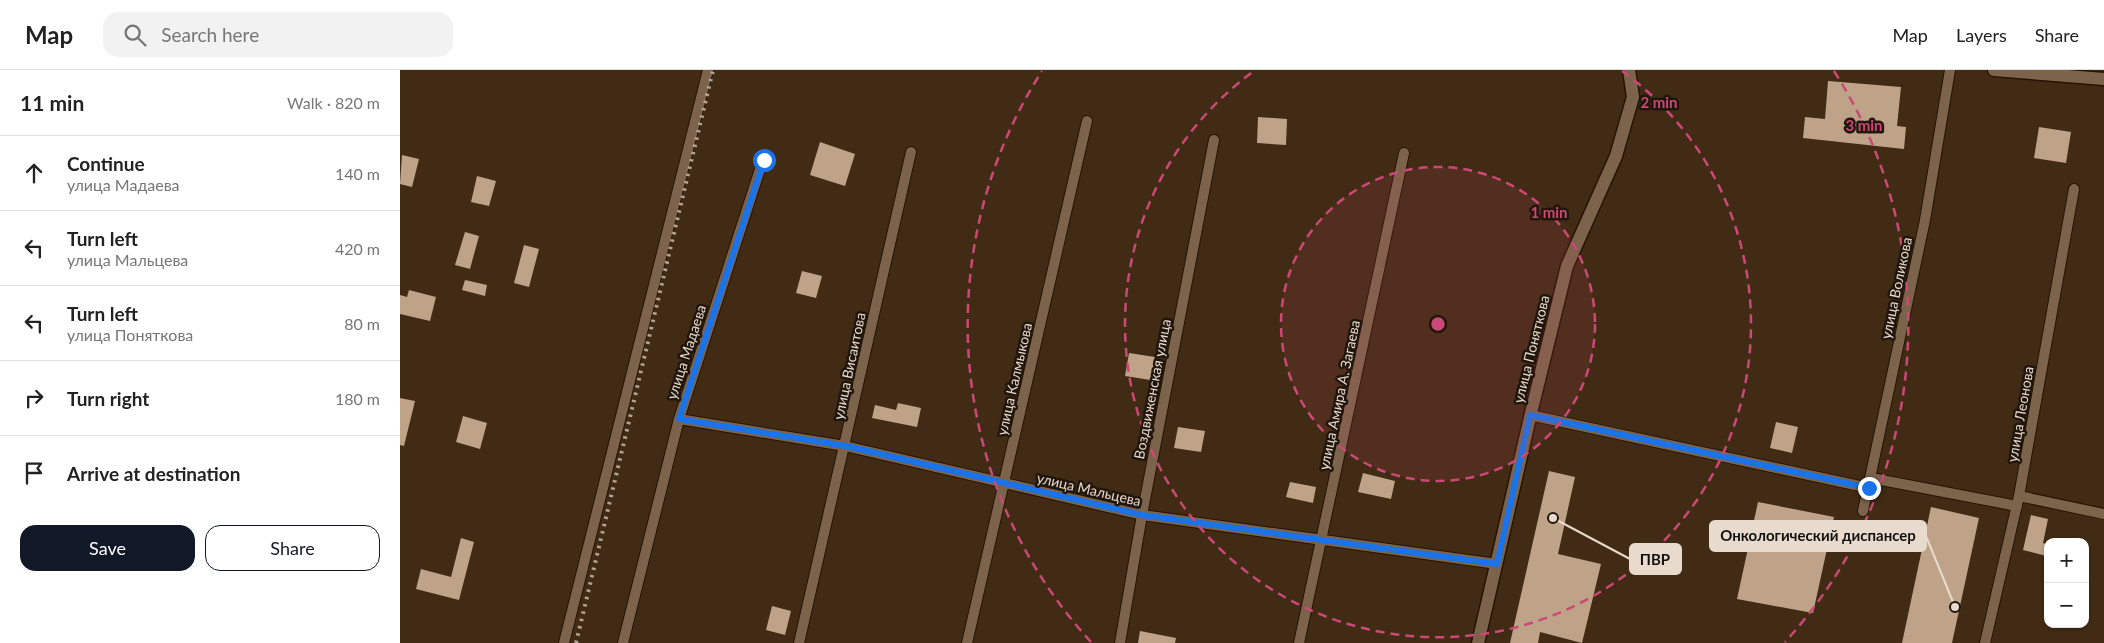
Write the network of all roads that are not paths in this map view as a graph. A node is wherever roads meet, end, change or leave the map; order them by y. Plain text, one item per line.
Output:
1 (708, 70) edge
2 (1630, 70) edge
3 (1950, 70) edge
4 (1994, 70) edge
5 (2104, 79) edge
6 (1087, 121) dead end
7 (1214, 140) dead end
8 (911, 152) dead end
9 (1404, 153) dead end
10 (764, 160) dead end
11 (2074, 189) dead end
12 (1530, 415) junction
13 (679, 419) junction
14 (846, 446) junction
15 (1870, 483) junction
16 (1005, 484) junction
17 (2019, 496) junction
18 (2016, 506) junction
19 (1863, 511) dead end
20 (2104, 514) edge
21 (1142, 515) junction
22 (1322, 540) junction
23 (1497, 564) junction
24 (564, 643) edge
25 (623, 643) edge
26 (800, 643) edge
27 (967, 643) edge
28 (1120, 643) edge
29 (1298, 643) edge
30 (1478, 643) edge
31 (1985, 643) edge

1 - 24 street
2 - 12 street, улица Поняткова
3 - 15 street, улица Воликова
4 - 5 street
6 - 16 street, улица Калмыкова
7 - 21 street, Воздвиженская улица
8 - 14 street, улица Висаитова
9 - 22 street, улица Амира А. Загаева
10 - 13 street, улица Мадаева
11 - 17 street, улица Леонова
12 - 15 street
12 - 23 street, улица Поняткова
13 - 14 street, улица Мальцева
13 - 25 street, улица Мадаева
14 - 16 street, улица Мальцева
14 - 26 street, улица Висаитова
15 - 18 street
15 - 19 street, улица Воликова
16 - 21 street, улица Мальцева
16 - 27 street, улица Калмыкова
17 - 18 street, улица Леонова
17 - 20 street
18 - 31 street, улица Леонова
21 - 22 street, улица Мальцева
21 - 28 street, Воздвиженская улица
22 - 23 street, улица Мальцева
22 - 29 street, улица Амира А. Загаева
23 - 30 street, улица Поняткова

